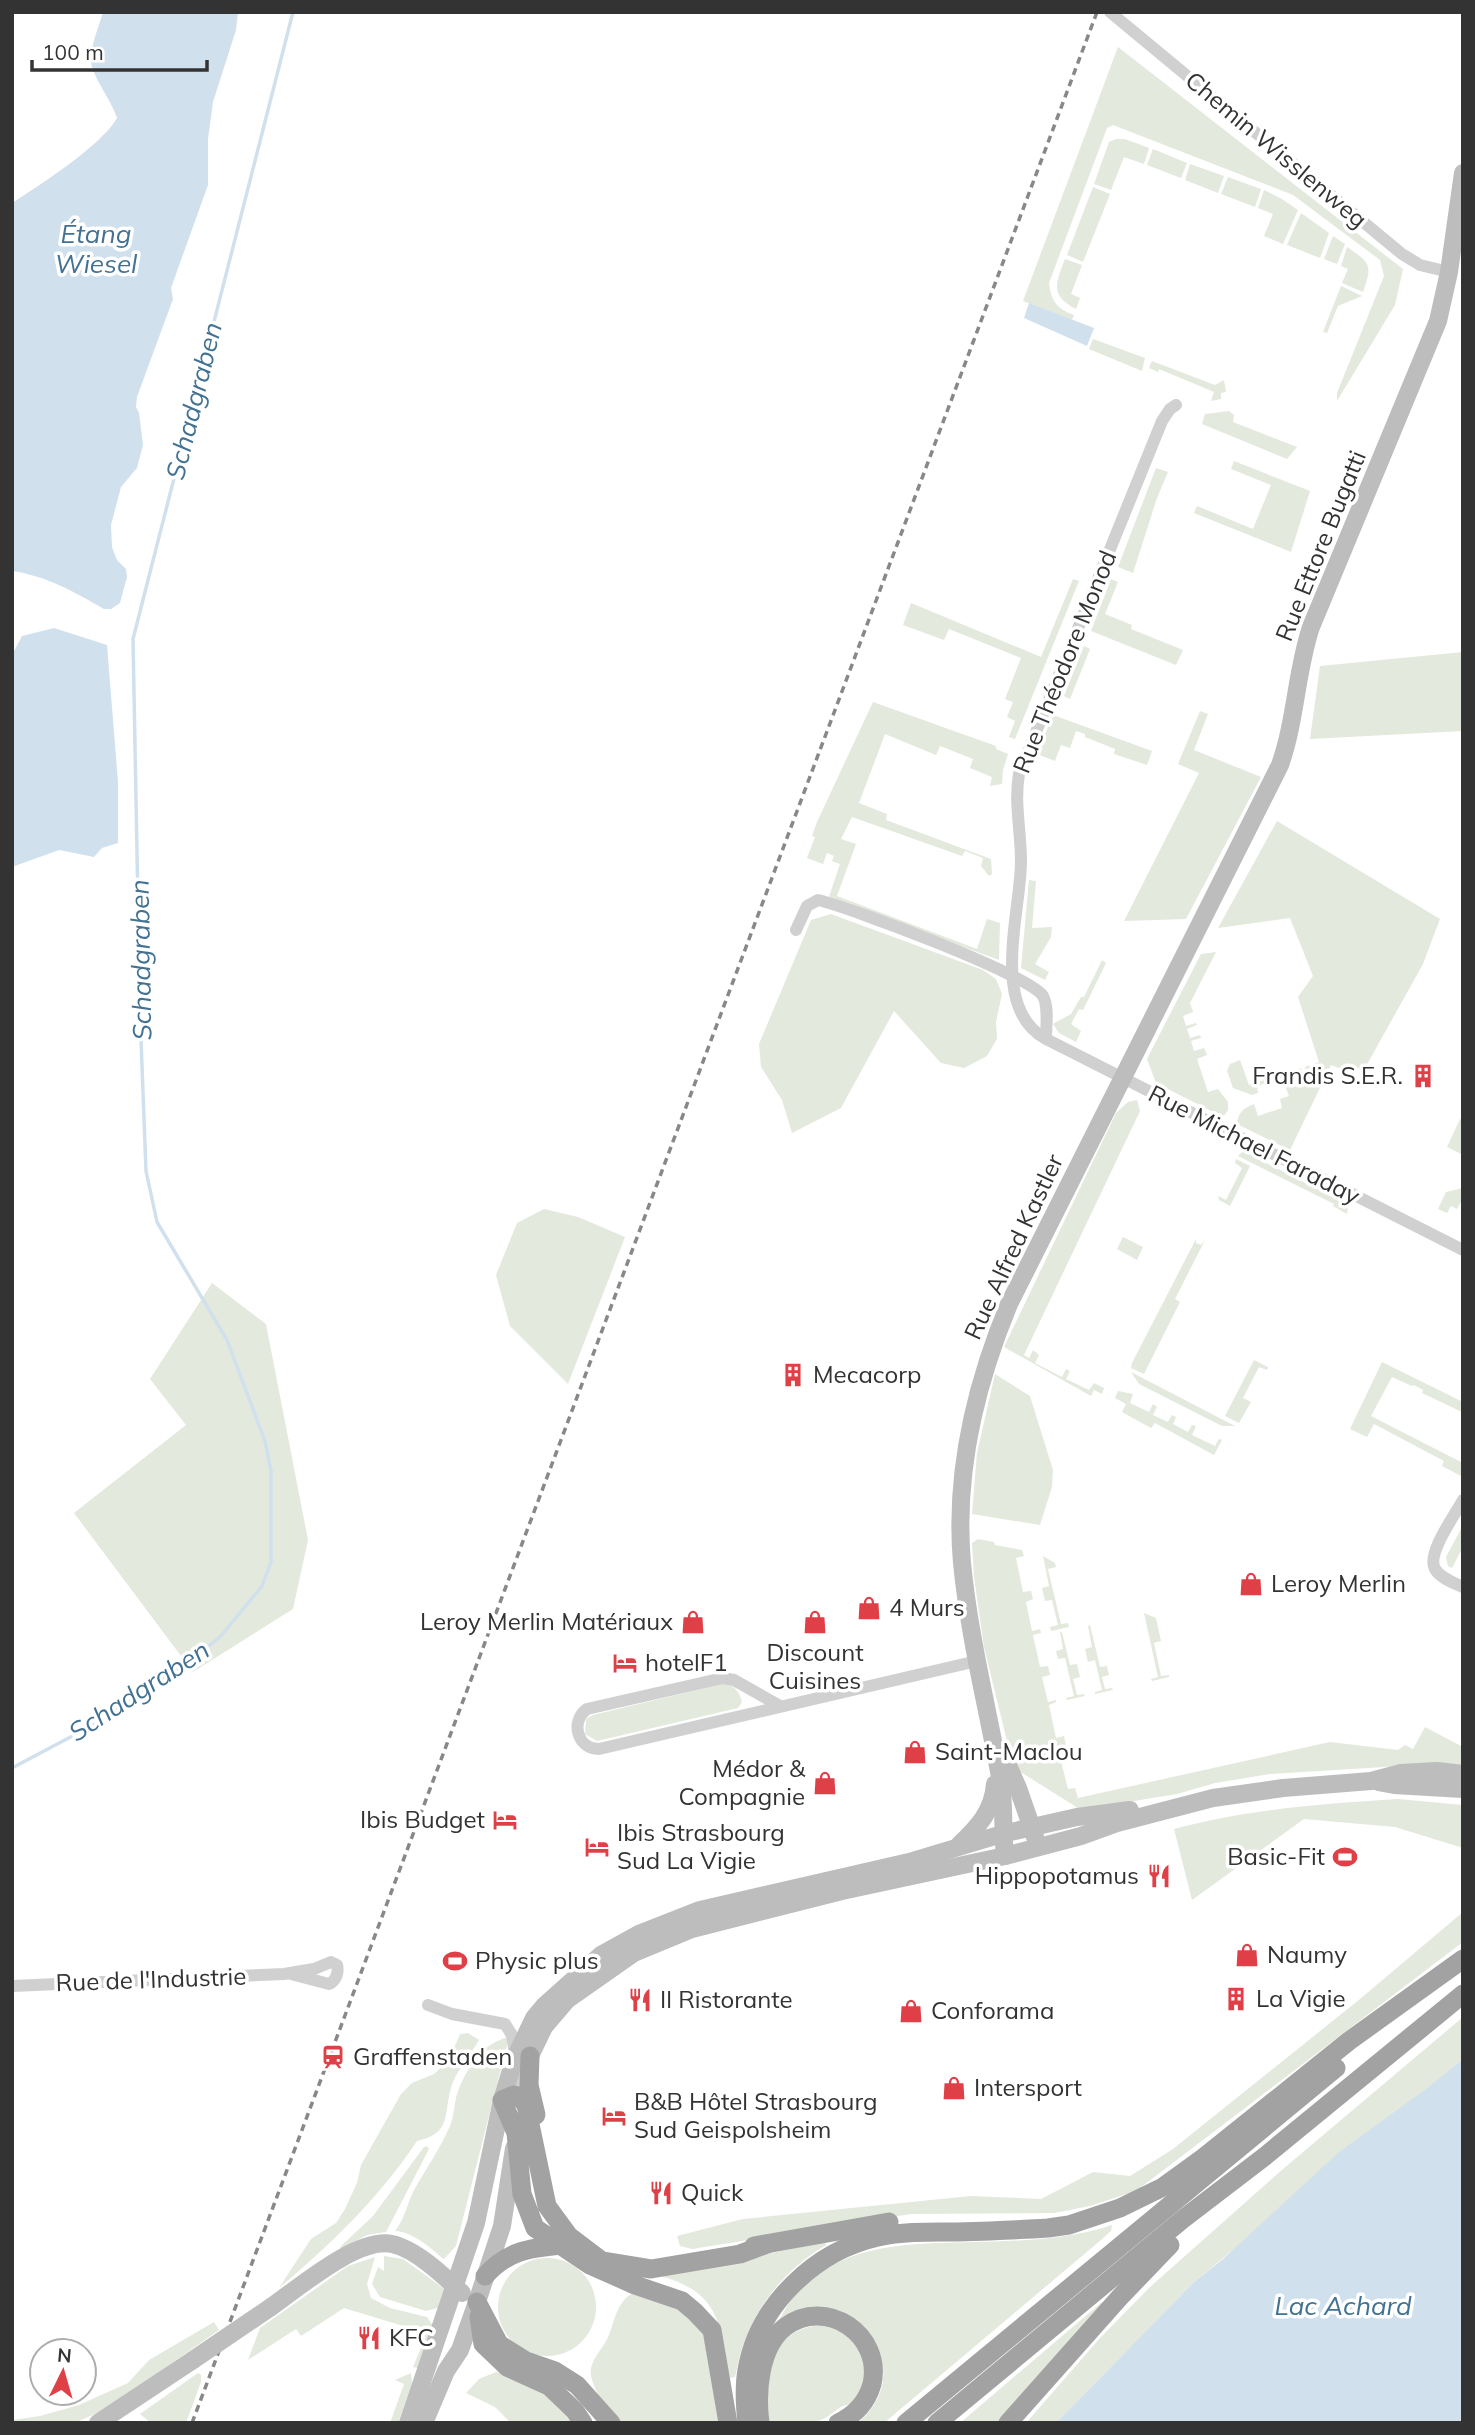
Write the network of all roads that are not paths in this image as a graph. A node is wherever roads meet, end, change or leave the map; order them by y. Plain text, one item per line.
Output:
1 (1115, 17) edge
2 (1463, 173) edge
3 (1449, 272) junction
4 (1176, 405) dead end
5 (796, 930) dead end
6 (1012, 976) junction
7 (1046, 1039) junction
8 (1123, 1079) junction
9 (1463, 1250) edge
10 (1463, 1500) edge
11 (1463, 1587) edge
12 (977, 1661) junction
13 (780, 1706) junction
14 (992, 1733) junction
15 (996, 1763) junction
16 (1463, 1774) edge
17 (1371, 1781) junction
18 (1463, 1789) edge
19 (1196, 1802) junction
20 (1033, 1827) junction
21 (1002, 1834) junction
22 (1037, 1847) junction
23 (956, 1856) junction
24 (1005, 1856) junction
25 (1463, 1959) edge
26 (291, 1974) dead end
27 (1442, 1975) junction
28 (12, 1986) edge
29 (1463, 1994) edge
30 (428, 2005) dead end
31 (522, 2058) junction
32 (502, 2100) junction
33 (522, 2101) junction
34 (516, 2133) junction
35 (1086, 2219) junction
36 (1183, 2219) junction
37 (767, 2244) junction
38 (561, 2245) junction
39 (485, 2276) junction
40 (456, 2286) junction
41 (477, 2302) junction
42 (748, 2421) edge
43 (98, 2423) edge
44 (408, 2423) edge
45 (424, 2423) edge
46 (583, 2423) edge
47 (611, 2423) edge
48 (838, 2423) edge
49 (906, 2423) edge
50 (937, 2423) edge
51 (1008, 2423) edge

1 - 3 street, Chemin Wisslenweg
2 - 3 main road, Rue Ettore Bugatti
3 - 8 main road, Rue Ettore Bugatti
4 - 6 street, Rue Théodore Monod
5 - 6 street
6 - 7 street, Rue Michael Faraday
6 - 7 street
7 - 8 street, Rue Michael Faraday
8 - 9 street, Rue Michael Faraday
8 - 12 main road, Rue Alfred Kastler
10 - 11 street
12 - 13 street
12 - 14 main road, Rue Alfred Kastler
13 - 13 street
14 - 15 main road, Rue Alfred Kastler
14 - 20 main road, Rue Alfred Kastler
15 - 21 main road, Rue Alfred Kastler
15 - 23 main road
16 - 17 main road
17 - 18 main road
17 - 19 main road
19 - 20 main road
19 - 22 main road
20 - 21 main road
20 - 22 main road, Rue Alfred Kastler
21 - 23 main road
21 - 24 main road, Rue Alfred Kastler
22 - 24 main road
23 - 24 main road
23 - 31 main road
23 - 31 main road
25 - 27 highway
26 - 28 street, Rue de l'Industrie
27 - 35 highway
27 - 49 highway
29 - 36 highway
30 - 31 street
31 - 32 main road
31 - 33 main road
31 - 37 highway
32 - 33 highway
32 - 34 highway
32 - 40 main road
33 - 34 main road
33 - 37 highway
34 - 38 highway
34 - 39 main road
35 - 37 highway
35 - 42 highway
36 - 50 highway
36 - 51 highway
38 - 39 highway
38 - 42 highway
39 - 41 main road
40 - 41 main road
40 - 43 main road, bridge
40 - 44 main road
41 - 45 main road
41 - 46 highway
41 - 47 highway
42 - 48 highway

